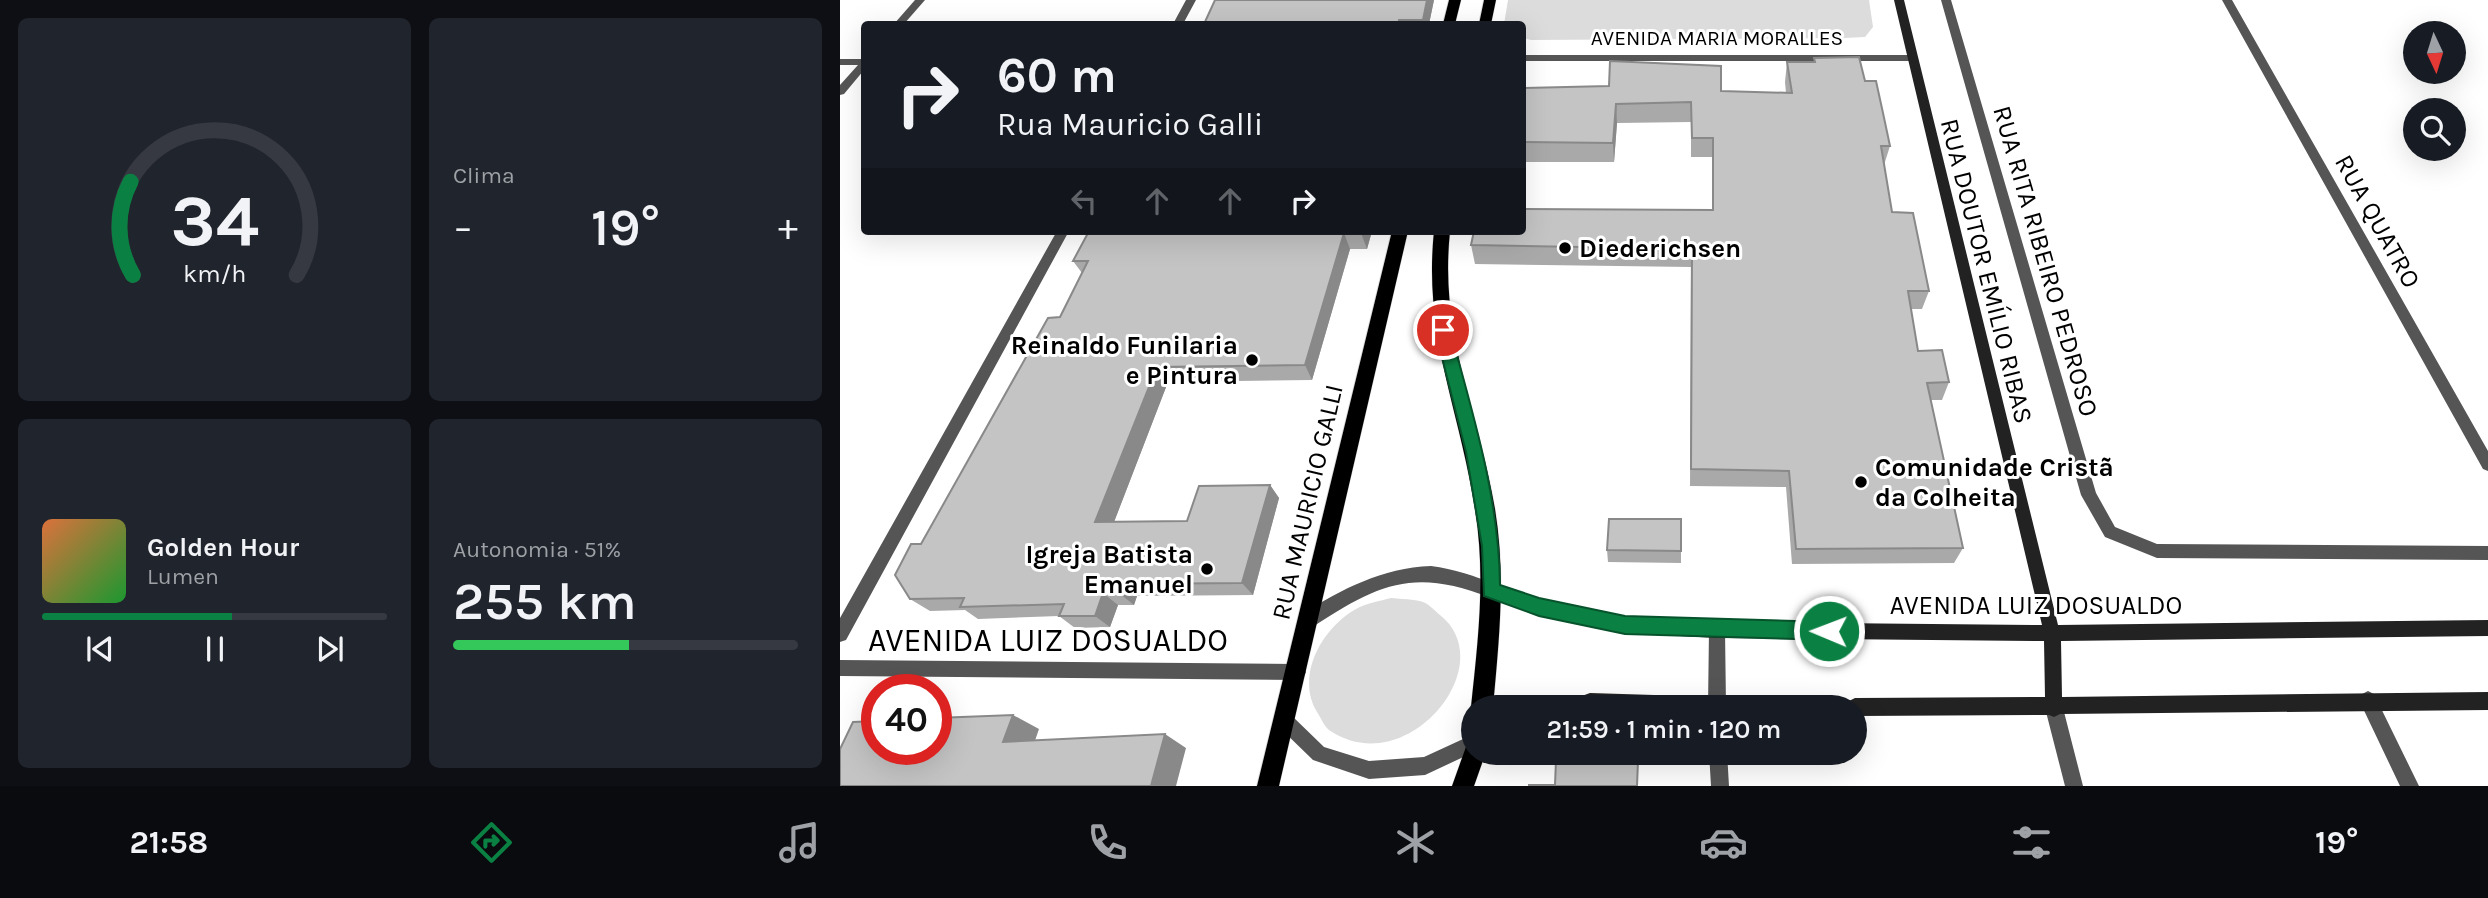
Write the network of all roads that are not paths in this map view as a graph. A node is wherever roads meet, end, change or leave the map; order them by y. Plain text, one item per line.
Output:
1 (920, 0) edge
2 (1191, 0) edge
3 (1455, 0) edge
4 (1490, 0) edge
5 (1899, 0) edge
6 (1946, 0) edge
7 (2227, 0) edge
8 (902, 21) edge
9 (1180, 21) edge
10 (1450, 21) edge
11 (1486, 21) edge
12 (1526, 58) edge
13 (1912, 58) junction
14 (840, 62) edge
15 (861, 63) edge
16 (861, 67) edge
17 (840, 92) edge
18 (1061, 235) edge
19 (1399, 235) edge
20 (1442, 235) edge
21 (2488, 465) edge
22 (2488, 553) edge
23 (1491, 590) junction
24 (1308, 620) junction
25 (2488, 628) edge
26 (1717, 630) junction
27 (2052, 633) junction
28 (840, 634) edge
29 (840, 668) edge
30 (1297, 672) junction
31 (1483, 695) edge
32 (1717, 695) edge
33 (2368, 700) junction
34 (2488, 701) edge
35 (1867, 707) edge
36 (2054, 708) junction
37 (1284, 720) junction
38 (1461, 749) edge
39 (1471, 765) edge
40 (1719, 765) edge
41 (1268, 786) edge
42 (1464, 786) edge
43 (1720, 786) edge
44 (2074, 786) edge
45 (2410, 786) edge

1 - 8 street
2 - 9 street
3 - 10 main road
4 - 11 main road
5 - 13 street, RUA DOUTOR EMÍLIO RIBAS
6 - 22 street, RUA RITA RIBEIRO PEDROSO
7 - 21 street, RUA QUATRO
12 - 13 street, AVENIDA MARIA MORALLES
13 - 27 street, RUA DOUTOR EMÍLIO RIBAS
14 - 15 street
16 - 17 street
18 - 28 street
19 - 24 main road, RUA MAURICIO GALLI
20 - 23 main road
23 - 24 street, AVENIDA LUIZ DOSUALDO
23 - 26 street, AVENIDA LUIZ DOSUALDO
23 - 31 main road
24 - 30 main road, RUA MAURICIO GALLI
25 - 27 street, AVENIDA LUIZ DOSUALDO
26 - 27 street, AVENIDA LUIZ DOSUALDO
26 - 32 street
27 - 36 street, RUA DOUTOR EMÍLIO RIBAS
29 - 30 street, AVENIDA LUIZ DOSUALDO
30 - 37 main road, RUA MAURICIO GALLI
33 - 34 street
33 - 36 street
33 - 45 street
35 - 36 street
36 - 44 street
37 - 38 street
37 - 41 main road, RUA MAURICIO GALLI
39 - 42 main road
40 - 43 street

